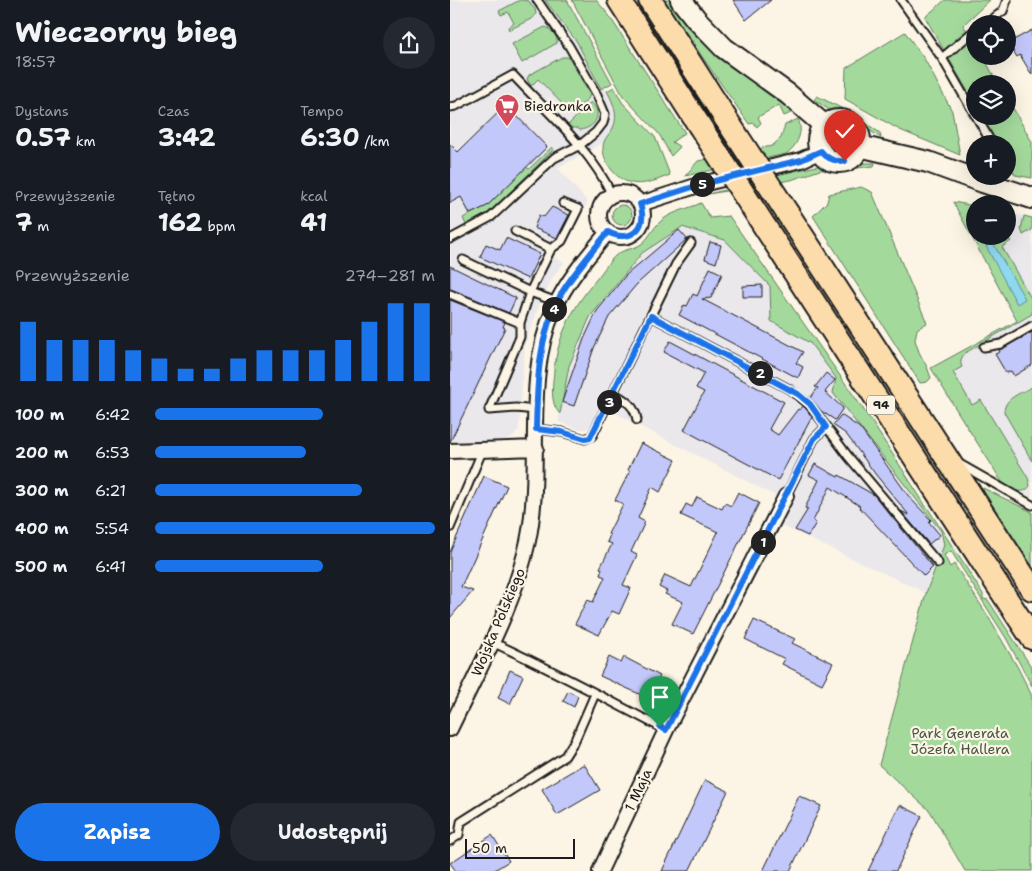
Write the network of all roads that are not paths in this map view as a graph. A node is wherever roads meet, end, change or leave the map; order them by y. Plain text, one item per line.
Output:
1 (537, 0) edge
2 (608, 0) edge
3 (619, 0) edge
4 (650, 0) edge
5 (681, 0) edge
6 (901, 0) edge
7 (1007, 0) edge
8 (998, 15) edge
9 (637, 27) junction
10 (966, 38) edge
11 (942, 58) junction
12 (966, 100) edge
13 (450, 106) edge
14 (825, 126) junction
15 (580, 145) junction
16 (859, 146) junction
17 (821, 151) junction
18 (612, 195) junction
19 (1032, 198) edge
20 (563, 202) dead end
21 (640, 204) junction
22 (515, 231) dead end
23 (608, 232) junction
24 (450, 239) edge
25 (691, 243) dead end
26 (551, 249) junction
27 (463, 260) dead end
28 (530, 292) junction
29 (450, 294) edge
30 (557, 302) junction
31 (651, 316) junction
32 (520, 323) junction
33 (1032, 326) edge
34 (984, 347) dead end
35 (613, 393) junction
36 (536, 410) junction
37 (637, 420) dead end
38 (826, 427) junction
39 (536, 429) junction
40 (536, 448) junction
41 (483, 449) junction
42 (450, 451) edge
43 (944, 454) junction
44 (786, 496) joint
45 (1032, 504) edge
46 (450, 528) edge
47 (938, 563) dead end
48 (1032, 589) edge
49 (1032, 638) edge
50 (492, 642) junction
51 (594, 694) junction
52 (450, 729) edge
53 (666, 730) junction
54 (450, 841) edge
55 (600, 871) edge

1 - 15 lane
2 - 9 main road
3 - 9 main road, 94
4 - 43 main road, 94, bridge
5 - 14 street
6 - 11 lane
7 - 8 lane
9 - 49 main road, 94, bridge
10 - 11 lane
11 - 12 lane
13 - 15 lane
14 - 16 street
14 - 17 street
15 - 18 lane
15 - 24 lane
16 - 17 street
16 - 19 street
17 - 21 street
18 - 21 street
18 - 23 street
20 - 26 lane
21 - 23 street
22 - 26 lane
23 - 30 street, Wojska Polskiego
25 - 31 lane
26 - 28 lane
27 - 28 lane
28 - 30 lane
28 - 32 lane
29 - 32 lane
30 - 36 street, Wojska Polskiego
31 - 35 lane
31 - 38 lane
32 - 36 lane
33 - 34 lane
35 - 37 lane
35 - 39 lane
36 - 39 street, Wojska Polskiego
38 - 44 lane
38 - 47 lane
39 - 40 street, Wojska Polskiego
40 - 41 street
40 - 50 street, Wojska Polskiego
41 - 42 street
41 - 46 lane
43 - 45 lane
43 - 48 main road, 94
44 - 53 street, 1 Maja
50 - 51 lane
50 - 52 street, Wojska Polskiego
51 - 53 lane
51 - 54 lane
53 - 55 street, 1 Maja

